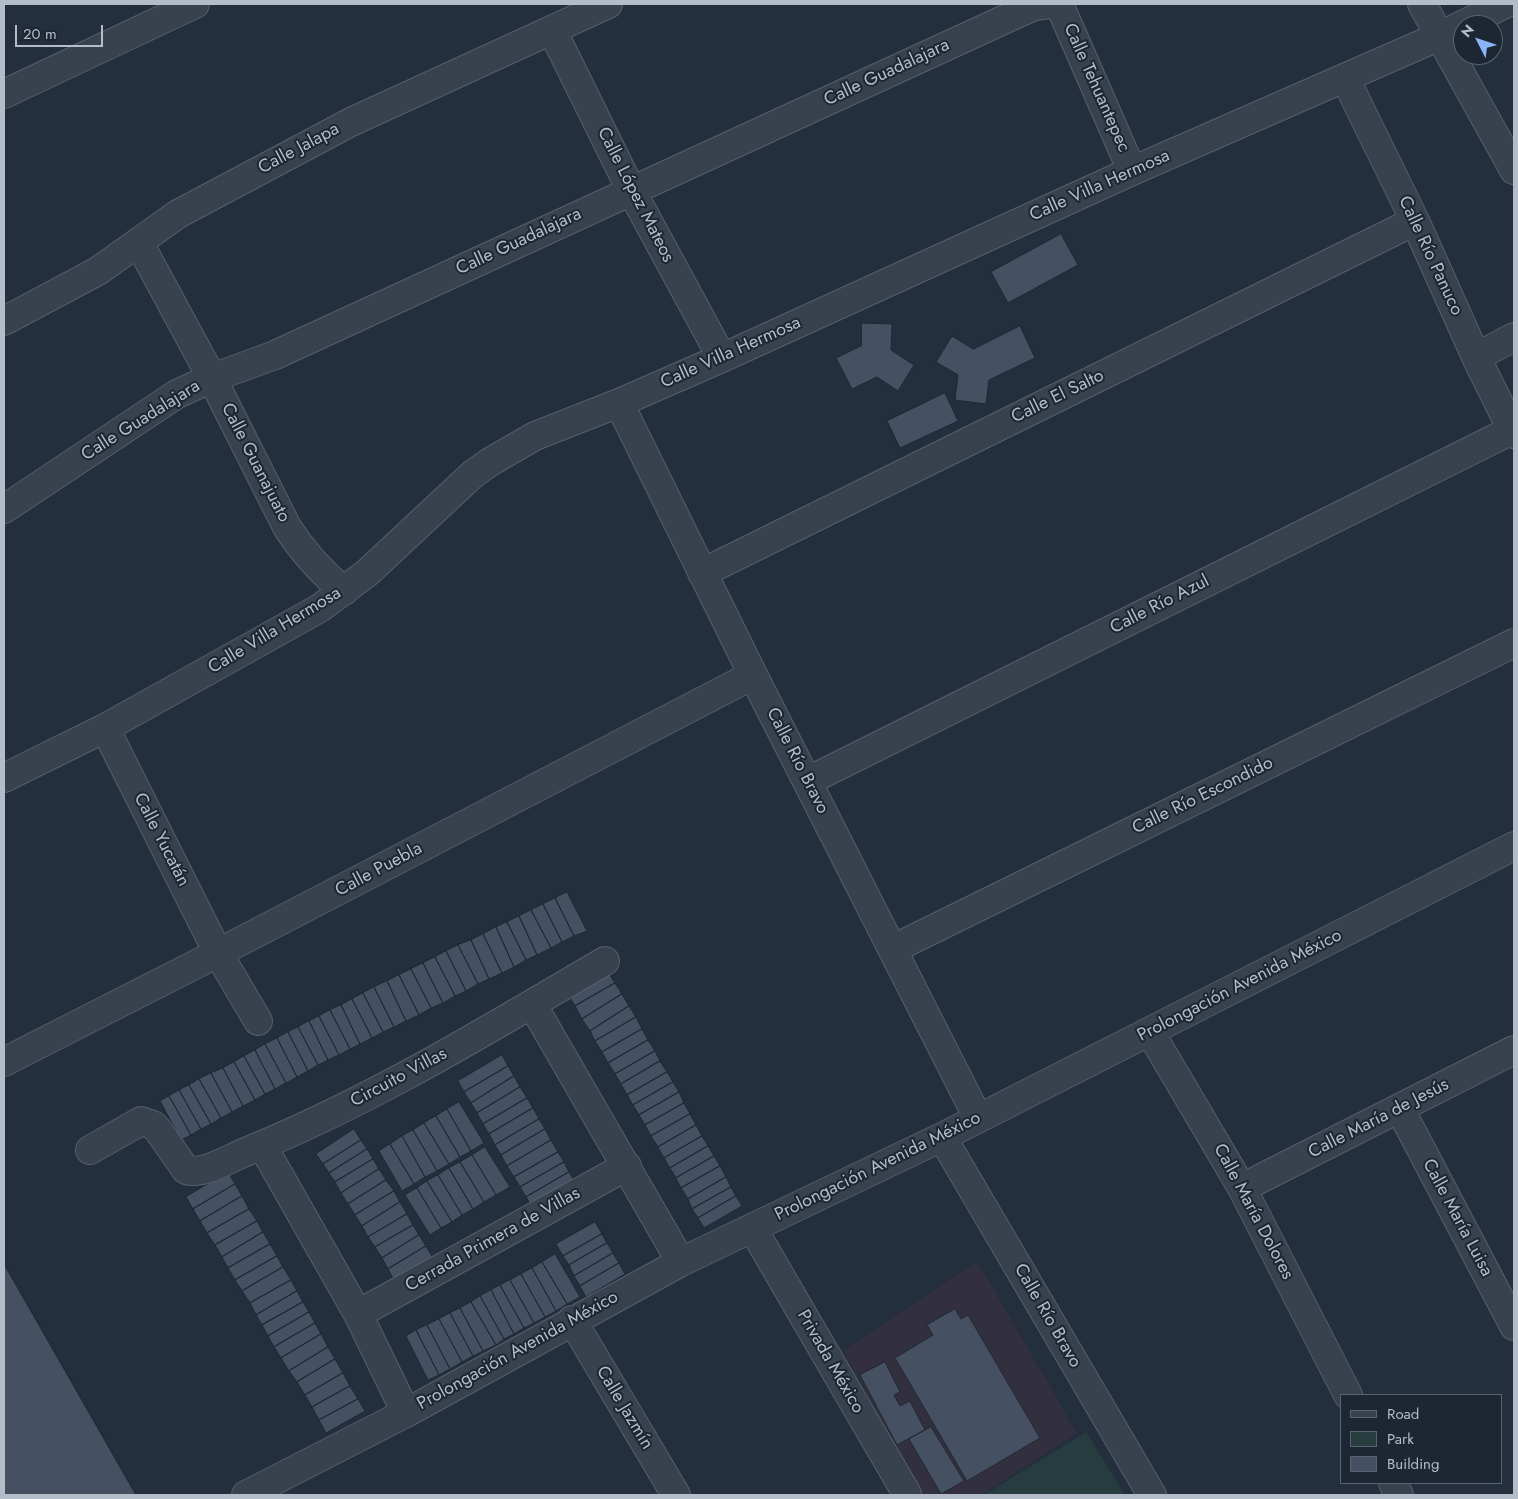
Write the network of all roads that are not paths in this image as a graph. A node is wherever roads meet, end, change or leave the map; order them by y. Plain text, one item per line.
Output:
1 (195, 4) edge
2 (608, 4) edge
3 (1051, 4) edge
4 (1059, 4) edge
5 (1422, 4) edge
6 (1505, 4) edge
7 (552, 30) junction
8 (1440, 36) junction
9 (1345, 78) junction
10 (4, 94) edge
11 (1514, 170) edge
12 (1132, 171) junction
13 (631, 190) junction
14 (1415, 221) junction
15 (140, 243) junction
16 (4, 322) edge
17 (1514, 337) edge
18 (1476, 357) junction
19 (722, 358) junction
20 (212, 378) junction
21 (619, 403) junction
22 (1513, 432) edge
23 (4, 509) edge
24 (702, 573) junction
25 (344, 591) junction
26 (1514, 643) edge
27 (753, 675) junction
28 (105, 728) junction
29 (4, 778) edge
30 (808, 781) junction
31 (1514, 846) edge
32 (893, 949) junction
33 (218, 953) junction
34 (605, 961) dead end
35 (532, 1004) junction
36 (258, 1022) dead end
37 (1150, 1032) junction
38 (1514, 1050) edge
39 (4, 1062) edge
40 (1400, 1109) junction
41 (978, 1118) junction
42 (942, 1137) junction
43 (262, 1145) junction
44 (90, 1150) dead end
45 (627, 1166) junction
46 (1242, 1188) junction
47 (753, 1229) junction
48 (675, 1253) junction
49 (358, 1314) junction
50 (572, 1320) junction
51 (1514, 1326) edge
52 (1347, 1394) edge
53 (406, 1413) junction
54 (907, 1494) dead end
55 (246, 1495) edge
56 (676, 1495) edge
57 (1152, 1495) edge

1 - 10 street
2 - 7 street, Calle Jalapa
3 - 13 street, Calle Guadalajara
4 - 12 street, Calle Tehuantepec
5 - 8 street
6 - 8 street, Calle Villa Hermosa
7 - 13 street, Calle López Mateos
7 - 15 street, Calle Jalapa
8 - 9 street, Calle Villa Hermosa
8 - 11 street
9 - 12 street, Calle Villa Hermosa
9 - 14 street, Calle Río Panuco
12 - 19 street, Calle Villa Hermosa
13 - 19 street, Calle López Mateos
13 - 20 street, Calle Guadalajara
14 - 18 street, Calle Río Panuco
14 - 24 street, Calle El Salto
15 - 16 street, Calle Jalapa
15 - 20 street, Calle Guanajuato
17 - 18 street
18 - 22 street, Calle Río Panuco
19 - 21 street, Calle Villa Hermosa
20 - 23 street, Calle Guadalajara
20 - 25 street, Calle Guanajuato
21 - 24 street, Calle Río Bravo
21 - 25 street, Calle Villa Hermosa
22 - 30 street, Calle Río Azul
24 - 27 street, Calle Río Bravo
25 - 28 street, Calle Villa Hermosa
26 - 32 street, Calle Río Escondido
27 - 30 street, Calle Río Bravo
27 - 33 street, Calle Puebla
28 - 29 street, Calle Villa Hermosa
28 - 33 street, Calle Yucatán
30 - 32 street, Calle Río Bravo
31 - 37 street, Prolongación Avenida México
32 - 41 street, Calle Río Bravo
33 - 36 street, Calle Yucatán
33 - 39 street, Calle Puebla
34 - 35 street, Circuito Villas
35 - 43 street, Circuito Villas
35 - 45 street
37 - 41 street, Prolongación Avenida México
37 - 46 street, Calle María Dolores
38 - 40 street, Calle María de Jesús
40 - 46 street, Calle María de Jesús
40 - 51 street, Calle María Luisa
41 - 42 street, Prolongación Avenida México
42 - 47 street, Prolongación Avenida México
42 - 57 street, Calle Río Bravo
43 - 44 street, Circuito Villas
43 - 49 street
45 - 48 street
45 - 49 street, Cerrada Primera de Villas
46 - 52 street, Calle María Dolores
47 - 48 street, Prolongación Avenida México
47 - 54 street, Privada México
48 - 50 street, Prolongación Avenida México
49 - 53 street
50 - 53 street, Prolongación Avenida México
50 - 56 street, Calle Jazmín
53 - 55 street, Prolongación Avenida México

